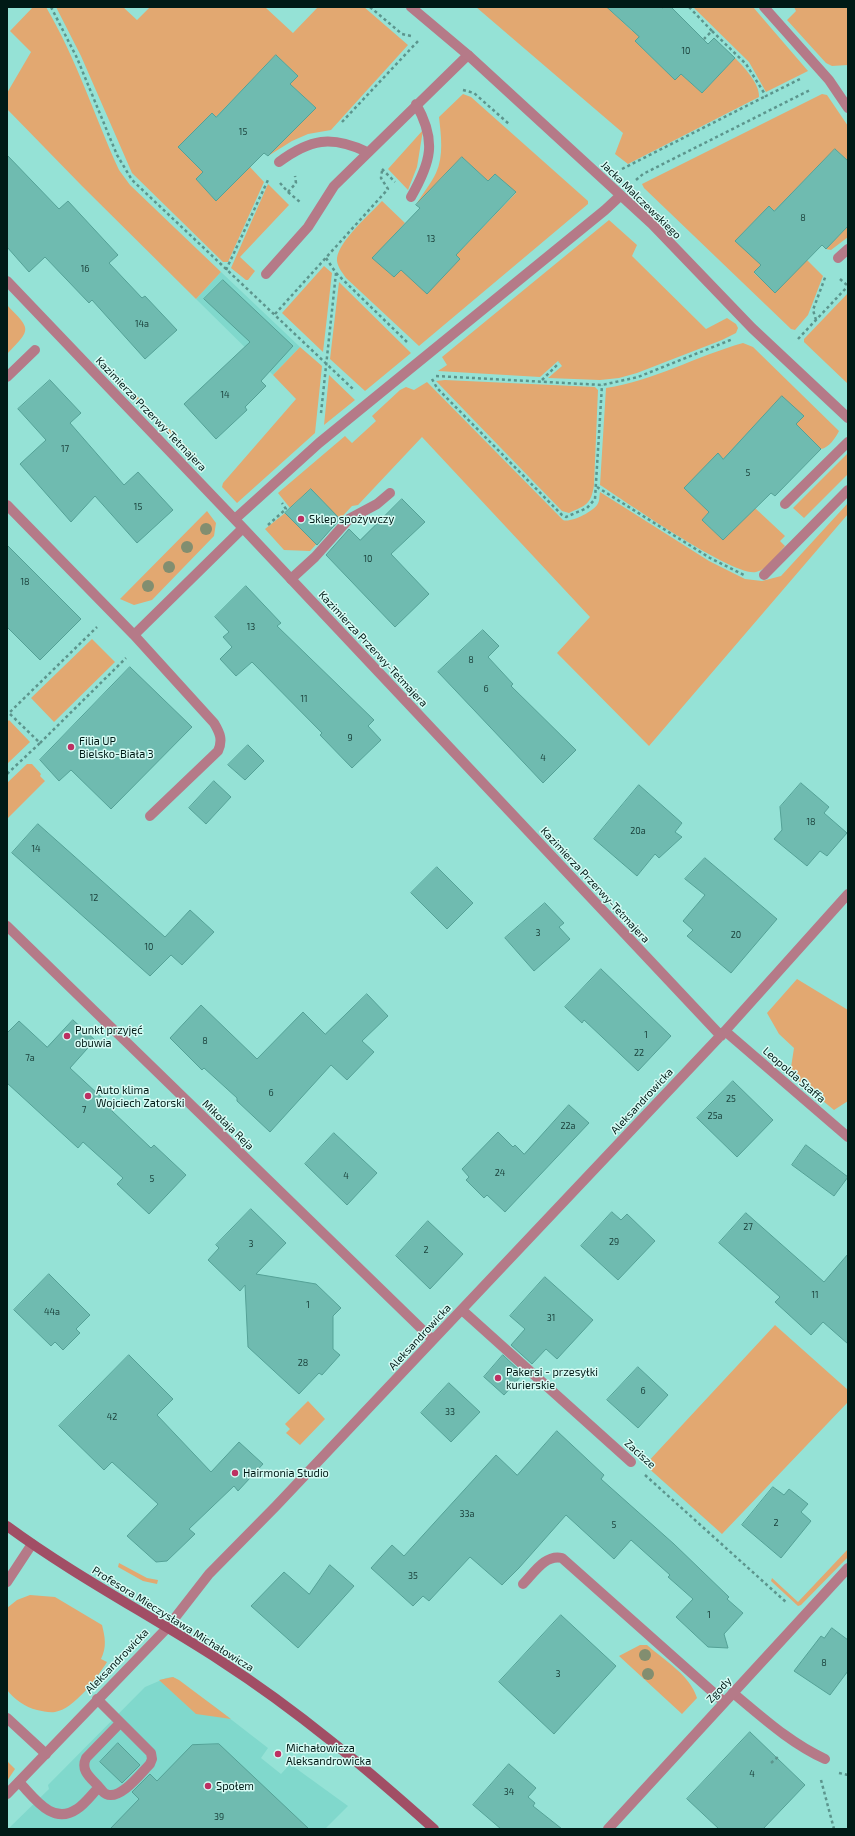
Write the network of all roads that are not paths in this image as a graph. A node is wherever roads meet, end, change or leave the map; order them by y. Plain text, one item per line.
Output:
1 (411, 7) edge
2 (764, 7) edge
3 (468, 54) junction
4 (416, 104) junction
5 (848, 108) edge
6 (367, 152) junction
7 (279, 162) dead end
8 (620, 196) junction
9 (411, 198) dead end
10 (848, 249) edge
11 (838, 258) dead end
12 (266, 274) dead end
13 (7, 281) edge
14 (35, 350) dead end
15 (7, 377) edge
16 (848, 418) edge
17 (848, 442) edge
18 (848, 490) edge
19 (390, 493) dead end
20 (785, 504) dead end
21 (7, 506) edge
22 (235, 519) junction
23 (243, 528) junction
24 (764, 575) road end
25 (291, 579) junction
26 (134, 635) junction
27 (150, 816) dead end
28 (848, 894) edge
29 (7, 926) edge
30 (723, 1034) junction
31 (848, 1137) edge
32 (462, 1310) junction
33 (433, 1340) junction
34 (631, 1462) road end
35 (7, 1526) edge
36 (32, 1544) junction
37 (848, 1568) edge
38 (7, 1582) edge
39 (523, 1584) dead end
40 (167, 1628) junction
41 (733, 1693) junction
42 (97, 1699) junction
43 (724, 1702) junction
44 (7, 1718) edge
45 (120, 1723) junction
46 (46, 1754) junction
47 (825, 1759) dead end
48 (19, 1782) junction
49 (99, 1787) junction
50 (7, 1794) edge
51 (434, 1829) edge
52 (608, 1829) edge

1 - 3 street, Jacka Malczewskiego
2 - 5 street
3 - 4 street
3 - 8 street, Jacka Malczewskiego
4 - 6 street
4 - 9 street
6 - 7 street
6 - 12 street
8 - 16 street, Jacka Malczewskiego
8 - 22 street
10 - 11 street
13 - 22 street, Kazimierza Przerwy-Tetmajera
14 - 15 street
17 - 20 street
18 - 24 street
19 - 25 street
21 - 26 street
22 - 23 street, Kazimierza Przerwy-Tetmajera
23 - 25 street, Kazimierza Przerwy-Tetmajera
23 - 26 street
25 - 30 street, Kazimierza Przerwy-Tetmajera
26 - 27 street
28 - 30 street, Aleksandrowicka
29 - 33 street, Mikołaja Reja
30 - 31 street, Leopolda Staffa
30 - 32 street, Aleksandrowicka
32 - 33 street, Aleksandrowicka
32 - 34 street, Zacisze
33 - 40 street, Aleksandrowicka
35 - 36 street, Profesora Mieczysława Michałowicza
36 - 38 street
36 - 40 street, Profesora Mieczysława Michałowicza
37 - 41 street, Zgody
39 - 43 street
40 - 42 street, Aleksandrowicka
40 - 51 street, Profesora Mieczysława Michałowicza
41 - 43 street, Zgody
41 - 47 street
42 - 45 street
42 - 46 street, Aleksandrowicka
43 - 52 street, Zgody
44 - 46 street
45 - 49 street
45 - 49 street
46 - 48 street, Aleksandrowicka
48 - 49 street
48 - 50 street, Aleksandrowicka

